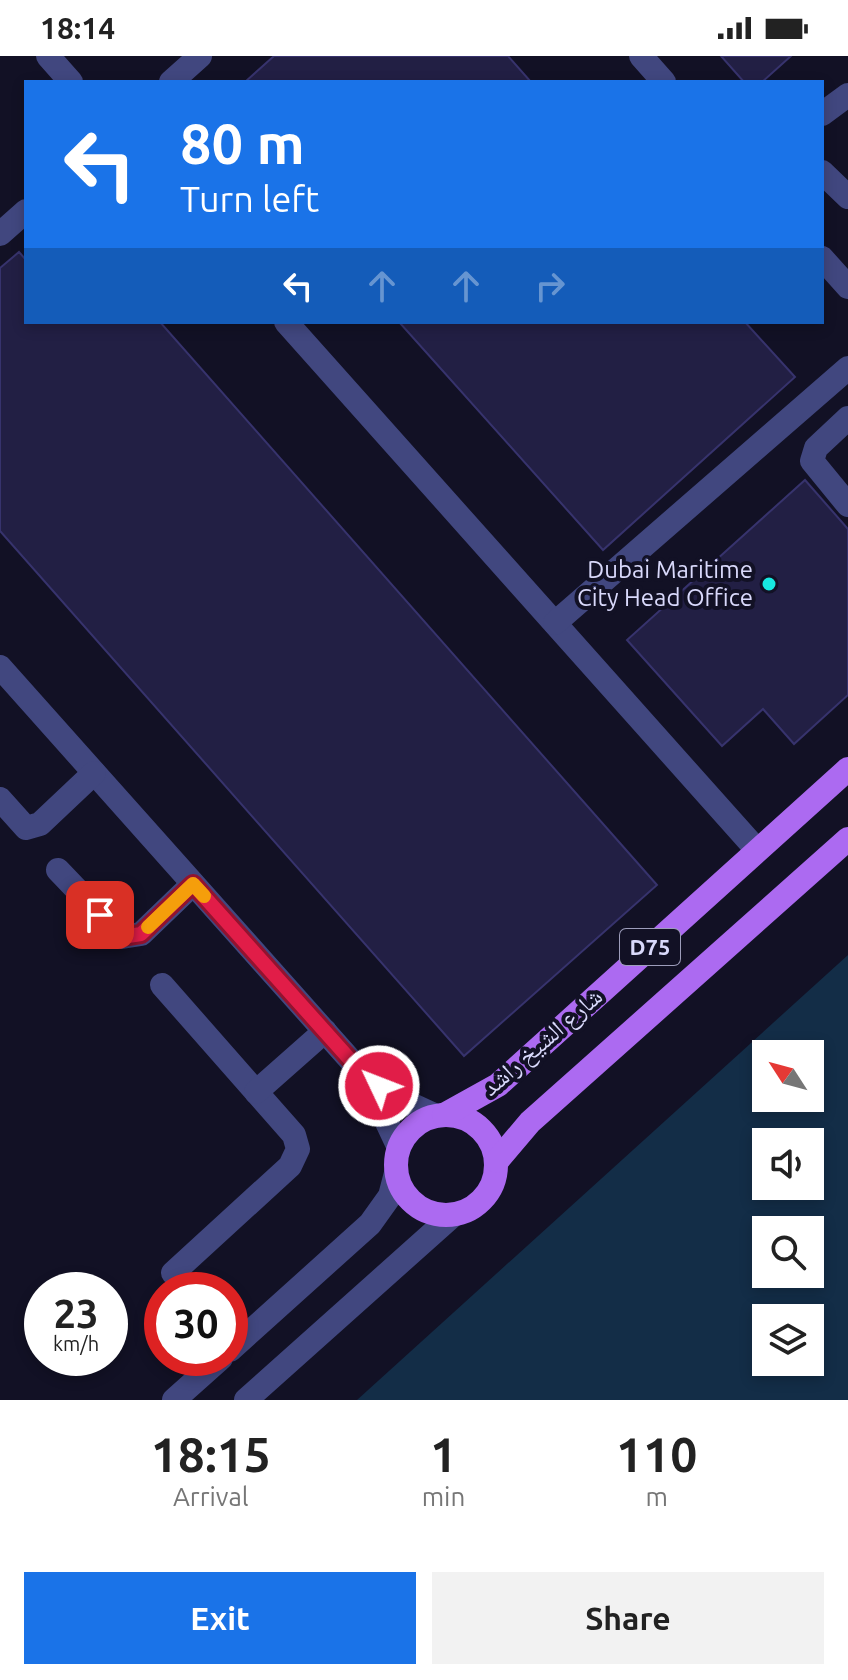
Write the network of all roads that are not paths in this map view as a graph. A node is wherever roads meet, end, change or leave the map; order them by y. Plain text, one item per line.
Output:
1 (48, 56) edge
2 (200, 56) edge
3 (641, 56) edge
4 (69, 80) edge
5 (173, 80) edge
6 (662, 80) edge
7 (848, 95) edge
8 (824, 113) edge
9 (824, 174) edge
10 (848, 197) edge
11 (24, 213) edge
12 (0, 234) edge
13 (824, 260) edge
14 (848, 287) edge
15 (288, 324) edge
16 (848, 368) edge
17 (848, 418) edge
18 (848, 505) edge
19 (555, 623) junction
20 (0, 667) edge
21 (848, 769) edge
22 (94, 773) junction
23 (0, 799) edge
24 (848, 839) edge
25 (757, 850) junction
26 (58, 870) dead end
27 (193, 884) junction
28 (162, 985) dead end
29 (325, 1031) junction
30 (362, 1073) junction
31 (256, 1092) junction
32 (440, 1115) junction
33 (399, 1148) junction
34 (497, 1161) junction
35 (396, 1173) junction
36 (452, 1216) junction
37 (174, 1272) edge
38 (248, 1334) edge
39 (201, 1376) edge
40 (174, 1400) edge
41 (246, 1400) edge

1 - 4 street
2 - 5 street
3 - 6 street
7 - 8 street
9 - 10 street
11 - 12 street
13 - 14 street
15 - 19 street
16 - 19 street
17 - 18 street
19 - 25 street
20 - 22 street
21 - 25 main road, شارع الشيخ راشد / D75
22 - 23 street
22 - 27 street
24 - 34 main road, D75
25 - 32 main road, شارع الشيخ راشد / D75
26 - 27 street
27 - 29 street
28 - 31 street
29 - 30 street
29 - 31 street
30 - 32 street
30 - 33 street
31 - 37 street
32 - 33 main road
32 - 34 main road
33 - 35 main road
34 - 36 main road
35 - 36 main road
35 - 38 street
36 - 41 street
39 - 40 street

